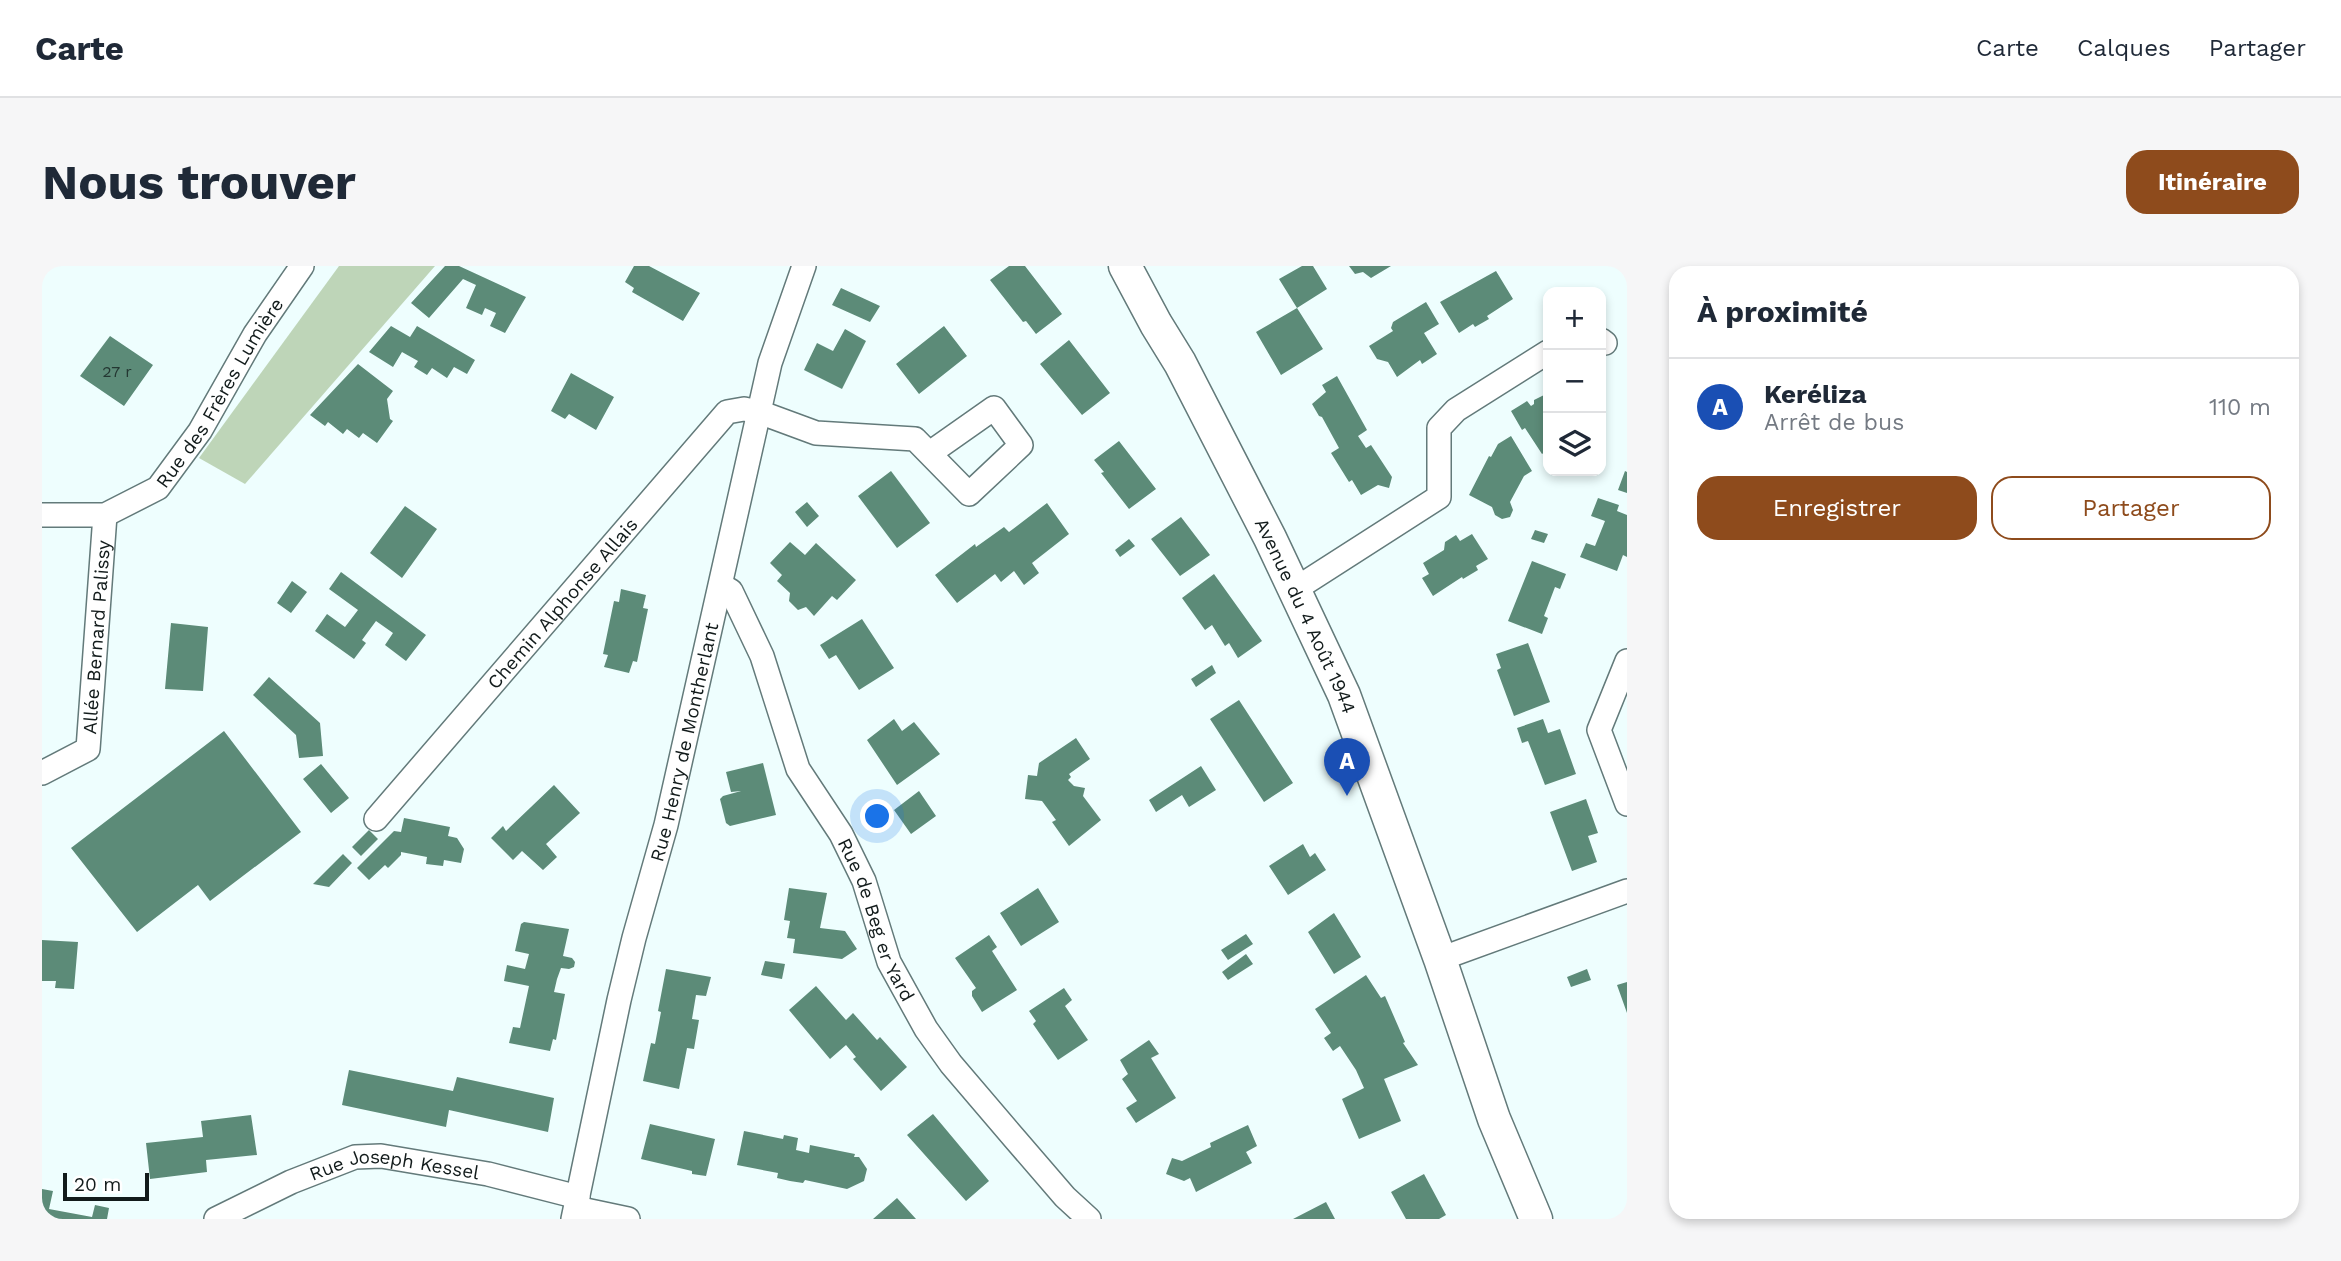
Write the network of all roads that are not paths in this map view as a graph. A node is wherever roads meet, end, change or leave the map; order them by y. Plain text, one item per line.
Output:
1 (302, 266) edge
2 (804, 266) edge
3 (1125, 266) edge
4 (1543, 355) edge
5 (759, 412) junction
6 (930, 453) dead end
7 (42, 515) edge
8 (105, 515) junction
9 (721, 585) junction
10 (1294, 590) junction
11 (1627, 661) edge
12 (42, 773) edge
13 (1627, 804) edge
14 (376, 819) dead end
15 (1627, 891) edge
16 (1440, 959) junction
17 (576, 1208) edge
18 (216, 1219) edge
19 (628, 1219) edge
20 (1089, 1219) edge
21 (1536, 1219) edge

1 - 8 street, Rue des Frères Lumière
2 - 5 street, Rue Henry de Montherlant
3 - 10 street, Avenue du 4 Août 1944
4 - 10 street
5 - 6 street
5 - 9 street, Rue Henry de Montherlant
5 - 14 street, Chemin Alphonse Allais
7 - 8 street, Rue des Frères Lumière
8 - 12 street, Allée Bernard Palissy
9 - 17 street, Rue Henry de Montherlant
9 - 20 street, Rue de Beg er Yard
10 - 16 street, Avenue du 4 Août 1944
11 - 13 street
15 - 16 street
16 - 21 street, Avenue du 4 Août 1944
17 - 18 street, Rue Joseph Kessel
17 - 19 street, Rue Joseph Kessel

